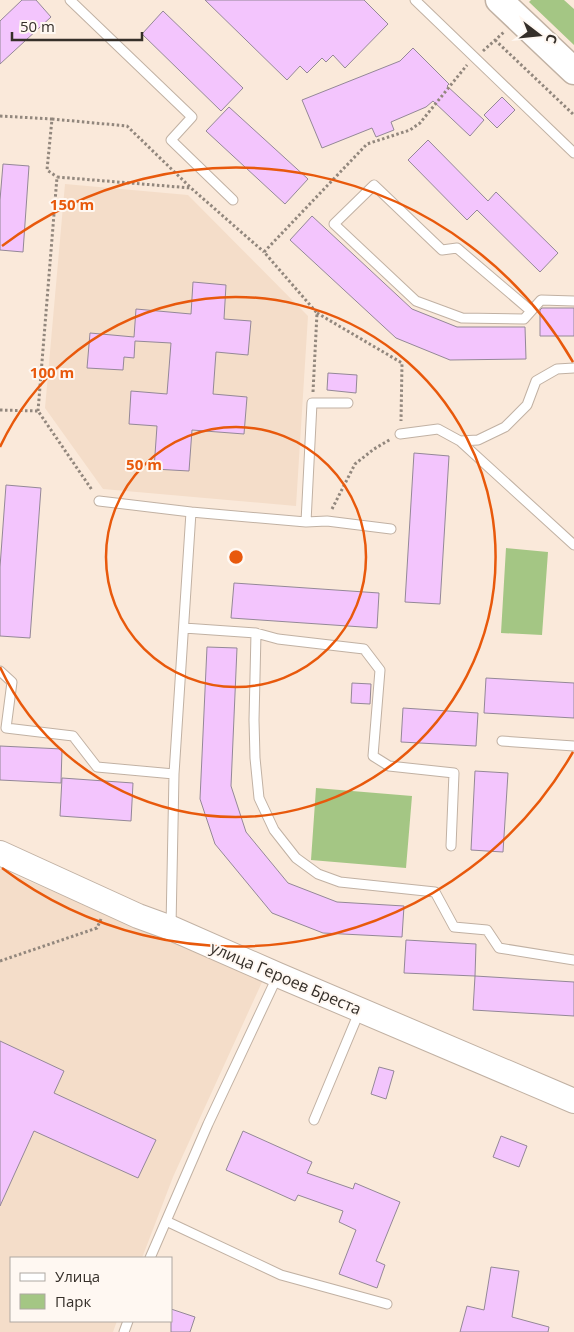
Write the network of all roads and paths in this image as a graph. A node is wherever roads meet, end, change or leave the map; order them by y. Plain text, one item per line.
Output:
1 (70, 0) edge
2 (415, 0) edge
3 (500, 0) edge
4 (505, 31) dead end
5 (495, 40) junction
6 (482, 51) dead end
7 (470, 61) dead end
8 (574, 71) edge
9 (574, 115) edge
10 (0, 116) edge
11 (52, 119) junction
12 (574, 153) edge
13 (57, 178) junction
14 (191, 188) junction
15 (233, 200) dead end
16 (264, 252) junction
17 (574, 300) edge
18 (531, 311) junction
19 (317, 313) junction
20 (574, 368) edge
21 (312, 403) junction
22 (348, 403) dead end
23 (0, 410) edge
24 (38, 411) junction
25 (400, 434) junction
26 (460, 441) junction
27 (99, 501) joint
28 (191, 512) junction
29 (326, 520) junction
30 (306, 522) junction
31 (391, 529) dead end
32 (574, 545) edge
33 (184, 628) junction
34 (256, 633) junction
35 (0, 671) edge
36 (502, 741) dead end
37 (574, 746) edge
38 (174, 774) junction
39 (452, 846) dead end
40 (0, 854) edge
41 (109, 903) junction
42 (171, 928) junction
43 (0, 960) edge
44 (574, 960) edge
45 (278, 975) junction
46 (360, 1010) junction
47 (574, 1101) edge
48 (314, 1120) dead end
49 (166, 1221) junction
50 (150, 1257) edge
51 (388, 1304) dead end

1 - 15 lane
2 - 12 lane
3 - 8 main road
4 - 5 path
5 - 6 path
5 - 9 path
7 - 16 path
10 - 11 path
11 - 13 path
11 - 14 path
13 - 14 path
13 - 24 path
14 - 16 path
16 - 19 path
17 - 18 lane
18 - 18 lane
19 - 21 path
19 - 25 path
20 - 26 lane
21 - 22 lane
21 - 30 lane
23 - 24 path
24 - 27 path
25 - 26 lane
25 - 29 path
26 - 32 lane
27 - 28 lane
28 - 30 lane
28 - 33 lane
29 - 30 lane
29 - 31 lane
33 - 34 lane
33 - 38 lane
34 - 39 lane
34 - 44 lane
35 - 38 lane
36 - 37 lane
38 - 42 lane
40 - 41 street, улица Героев Бреста
41 - 42 street, улица Героев Бреста
41 - 43 path
42 - 45 street, улица Героев Бреста
45 - 46 street, улица Героев Бреста
45 - 49 lane
46 - 47 street, улица Героев Бреста
46 - 48 lane
49 - 50 lane
49 - 51 lane

